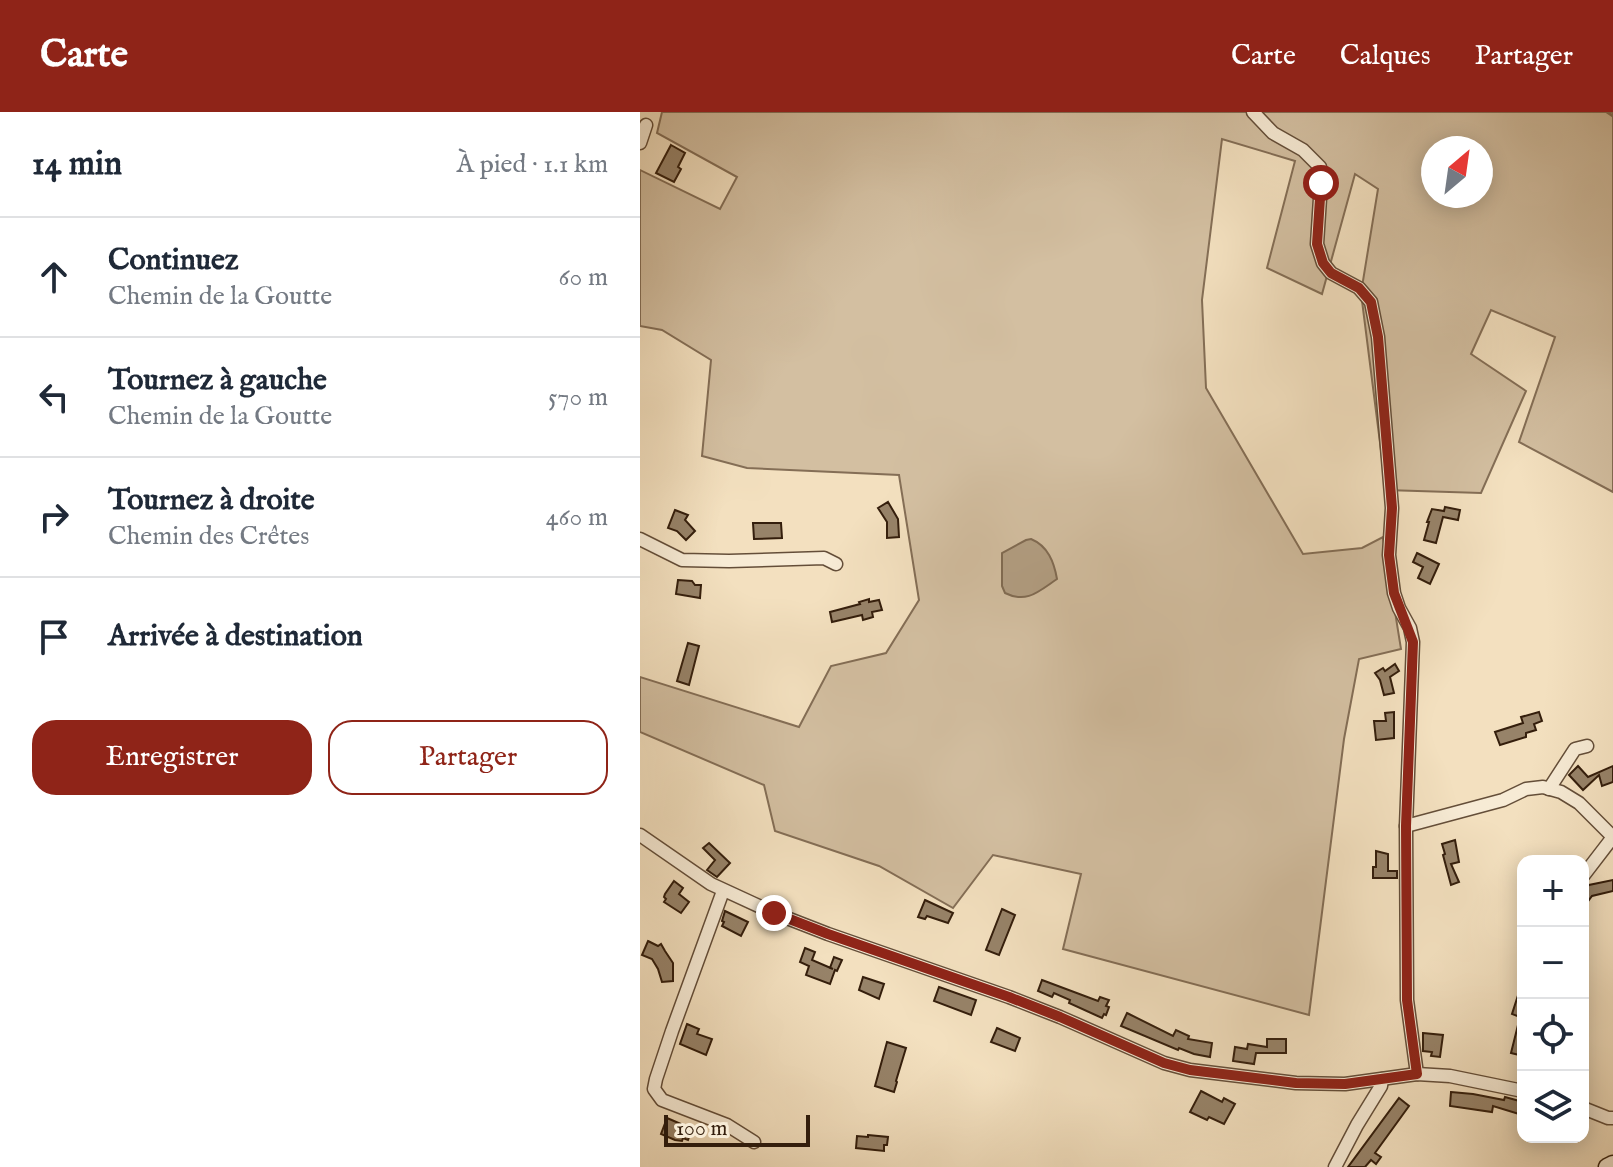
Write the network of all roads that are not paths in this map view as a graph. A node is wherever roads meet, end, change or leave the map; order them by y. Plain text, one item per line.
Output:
1 (1253, 112) edge
2 (646, 125) dead end
3 (640, 143) edge
4 (640, 539) edge
5 (836, 564) dead end
6 (1587, 746) dead end
7 (1549, 789) junction
8 (1406, 826) junction
9 (640, 835) edge
10 (1613, 837) edge
11 (1589, 866) edge
12 (723, 891) junction
13 (1417, 1074) junction
14 (1382, 1079) junction
15 (1517, 1090) edge
16 (1589, 1110) edge
17 (1611, 1119) edge
18 (754, 1142) dead end
19 (1613, 1164) edge
20 (1335, 1167) edge
21 (1607, 1167) edge

1 - 8 street
2 - 3 street
4 - 5 street
6 - 7 street
7 - 8 street
7 - 10 street
8 - 13 street
9 - 12 street
10 - 11 street
12 - 14 street
12 - 18 street
13 - 14 street
13 - 15 street
14 - 20 street
16 - 17 street
19 - 21 main road

